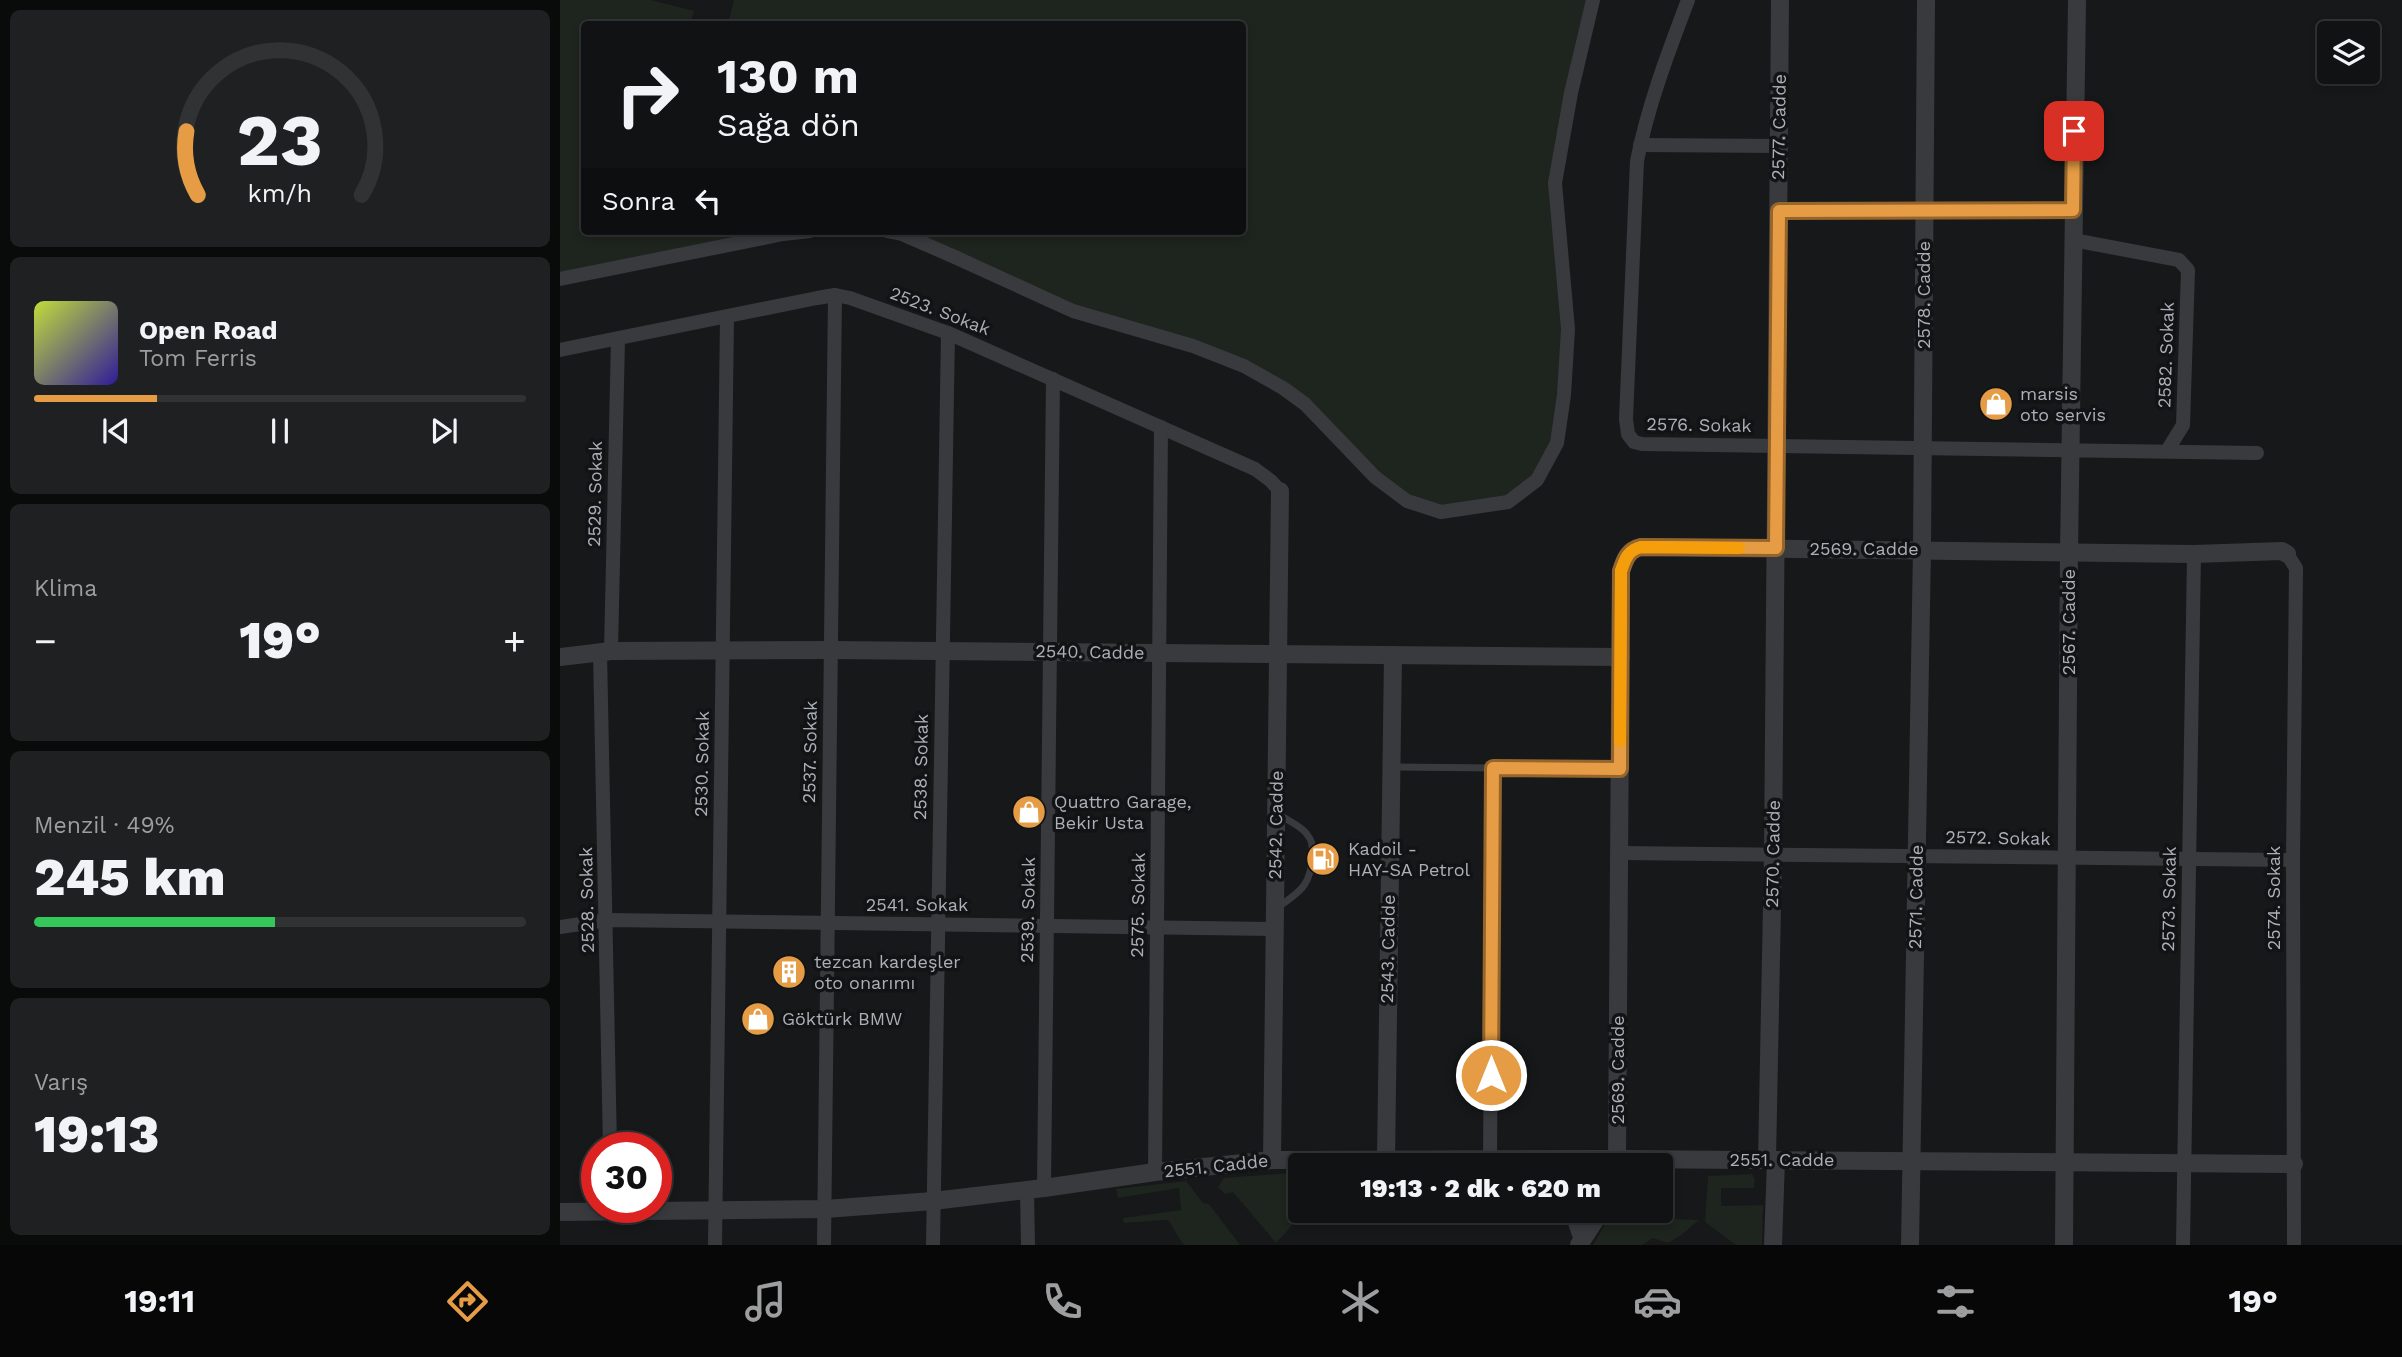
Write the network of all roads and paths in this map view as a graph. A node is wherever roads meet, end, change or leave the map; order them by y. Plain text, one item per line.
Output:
1 (1593, 0) edge
2 (1688, 0) edge
3 (1780, 0) edge
4 (1926, 0) edge
5 (2077, 0) edge
6 (1640, 145) junction
7 (1779, 146) junction
8 (2073, 210) junction
9 (1779, 211) junction
10 (1924, 212) junction
11 (773, 235) edge
12 (904, 235) edge
13 (2073, 240) junction
14 (560, 279) edge
15 (835, 296) junction
16 (727, 317) junction
17 (948, 333) junction
18 (618, 339) junction
19 (560, 350) edge
20 (1053, 379) junction
21 (1161, 427) junction
22 (1777, 446) junction
23 (1923, 448) junction
24 (2071, 450) junction
25 (2167, 452) junction
26 (2257, 453) dead end
27 (1280, 491) joint
28 (1776, 548) junction
29 (1922, 549) junction
30 (2069, 553) junction
31 (2194, 554) junction
32 (2287, 554) joint
33 (831, 650) junction
34 (942, 650) junction
35 (606, 651) junction
36 (723, 651) junction
37 (1051, 651) junction
38 (1160, 653) junction
39 (1278, 654) junction
40 (1392, 655) junction
41 (560, 657) edge
42 (1620, 657) junction
43 (1390, 767) junction
44 (1493, 768) junction
45 (1620, 769) junction
46 (1276, 813) junction
47 (1619, 853) junction
48 (1773, 855) junction
49 (1917, 856) junction
50 (2068, 858) junction
51 (2189, 859) junction
52 (2293, 860) junction
53 (1275, 909) junction
54 (607, 920) junction
55 (719, 922) junction
56 (828, 923) junction
57 (938, 925) junction
58 (560, 926) edge
59 (1047, 926) junction
60 (1157, 928) junction
61 (1275, 929) junction
62 (611, 1132) edge
63 (1386, 1153) edge
64 (1490, 1153) edge
65 (1619, 1153) edge
66 (1272, 1160) junction
67 (1288, 1160) edge
68 (1771, 1160) junction
69 (1673, 1161) edge
70 (1911, 1161) junction
71 (2065, 1162) junction
72 (2184, 1163) junction
73 (2294, 1164) junction
74 (1154, 1172) junction
75 (1035, 1190) junction
76 (933, 1201) junction
77 (825, 1209) junction
78 (672, 1210) edge
79 (581, 1211) edge
80 (715, 1211) junction
81 (560, 1212) edge
82 (1575, 1223) edge
83 (1585, 1223) edge
84 (1592, 1223) edge
85 (1579, 1241) edge
86 (715, 1245) edge
87 (824, 1245) edge
88 (933, 1245) edge
89 (1028, 1245) edge
90 (1773, 1245) edge
91 (1910, 1245) edge
92 (2064, 1245) edge
93 (2183, 1245) edge
94 (2294, 1245) edge

1 - 12 street
2 - 6 street, 2576. Sokak
3 - 7 street, 2577. Cadde
4 - 10 street, 2578. Cadde
5 - 8 street, 2567. Cadde
6 - 7 street
6 - 22 street, 2576. Sokak
7 - 9 street, 2577. Cadde
8 - 10 street
8 - 13 street, 2567. Cadde
9 - 10 street
9 - 22 street, 2577. Cadde
10 - 23 street, 2578. Cadde
11 - 14 street
13 - 24 street, 2567. Cadde
13 - 25 street, 2582. Sokak
15 - 16 street, 2523. Sokak
15 - 17 street, 2523. Sokak
15 - 33 street, 2537. Sokak
16 - 18 street, 2523. Sokak
16 - 36 street, 2530. Sokak
17 - 20 street, 2523. Sokak
17 - 34 street, 2538. Sokak
18 - 19 street, 2523. Sokak
18 - 35 street, 2529. Sokak
20 - 21 street, 2523. Sokak
20 - 37 street, 2539. Sokak
21 - 27 street, 2523. Sokak
21 - 38 street, 2575. Sokak
22 - 23 street, 2576. Sokak
22 - 28 street, 2577. Cadde
23 - 24 street, 2576. Sokak
23 - 29 street, 2578. Cadde
24 - 25 street, 2576. Sokak
24 - 30 street, 2567. Cadde
25 - 26 street, 2576. Sokak
27 - 39 street, 2542. Cadde
28 - 29 street, 2569. Cadde
28 - 42 street, 2569. Cadde
28 - 48 street, 2570. Cadde
29 - 30 street, 2569. Cadde
29 - 49 street, 2571. Cadde
30 - 31 street, 2569. Cadde
30 - 50 street, 2567. Cadde
31 - 32 street, 2569. Cadde
31 - 51 street, 2573. Sokak
32 - 52 street, 2574. Sokak
33 - 34 street, 2540. Cadde
33 - 36 street, 2540. Cadde
33 - 56 street, 2537. Sokak
34 - 37 street, 2540. Cadde
34 - 57 street, 2538. Sokak
35 - 36 street, 2540. Cadde
35 - 41 street, 2540. Cadde
35 - 54 street, 2528. Sokak
36 - 55 street, 2530. Sokak
37 - 38 street, 2540. Cadde
37 - 59 street, 2539. Sokak
38 - 39 street, 2540. Cadde
38 - 60 street, 2575. Sokak
39 - 40 street, 2540. Cadde
39 - 46 street, 2542. Cadde
40 - 42 street, 2540. Cadde
40 - 43 street, 2543. Cadde
42 - 45 street, 2569. Cadde
43 - 44 lane
43 - 63 street, 2543. Cadde
44 - 45 lane
44 - 64 street
45 - 47 street, 2569. Cadde
46 - 53 street, 2542. Cadde
46 - 53 lane
47 - 48 street, 2572. Sokak
47 - 65 street, 2569. Cadde
48 - 49 street, 2572. Sokak
48 - 68 street, 2570. Cadde
49 - 50 street, 2572. Sokak
49 - 70 street, 2571. Cadde
50 - 51 street, 2572. Sokak
50 - 71 street, 2567. Cadde
51 - 52 street, 2572. Sokak
51 - 72 street, 2573. Sokak
52 - 73 street, 2574. Sokak
53 - 61 street, 2542. Cadde
54 - 55 street, 2541. Sokak
54 - 58 street, 2541. Sokak
54 - 62 street, 2528. Sokak
55 - 56 street, 2541. Sokak
55 - 80 street, 2530. Sokak
56 - 57 street, 2541. Sokak
56 - 77 street, 2537. Sokak
57 - 59 street, 2541. Sokak
57 - 76 street, 2538. Sokak
59 - 60 street, 2541. Sokak
59 - 75 street, 2539. Sokak
60 - 61 street, 2541. Sokak
60 - 74 street, 2575. Sokak
61 - 66 street, 2542. Cadde
66 - 67 street, 2551. Cadde
66 - 74 street, 2551. Cadde
68 - 69 street, 2551. Cadde
68 - 70 street, 2551. Cadde
68 - 90 street, 2570. Cadde
70 - 71 street, 2551. Cadde
70 - 91 street, 2571. Cadde
71 - 72 street, 2551. Cadde
71 - 92 street, 2567. Cadde
72 - 73 street, 2551. Cadde
72 - 93 street, 2573. Sokak
73 - 94 street, 2574. Sokak
74 - 75 street, 2551. Cadde
75 - 76 street, 2551. Cadde
75 - 89 street, 2539. Sokak
76 - 77 street, 2551. Cadde
76 - 88 street, 2538. Sokak
77 - 80 street, 2551. Cadde
77 - 87 street, 2537. Sokak
78 - 80 street, 2551. Cadde
79 - 81 street, 2551. Cadde
80 - 86 street, 2530. Sokak
82 - 85 street
83 - 85 street
84 - 85 street

